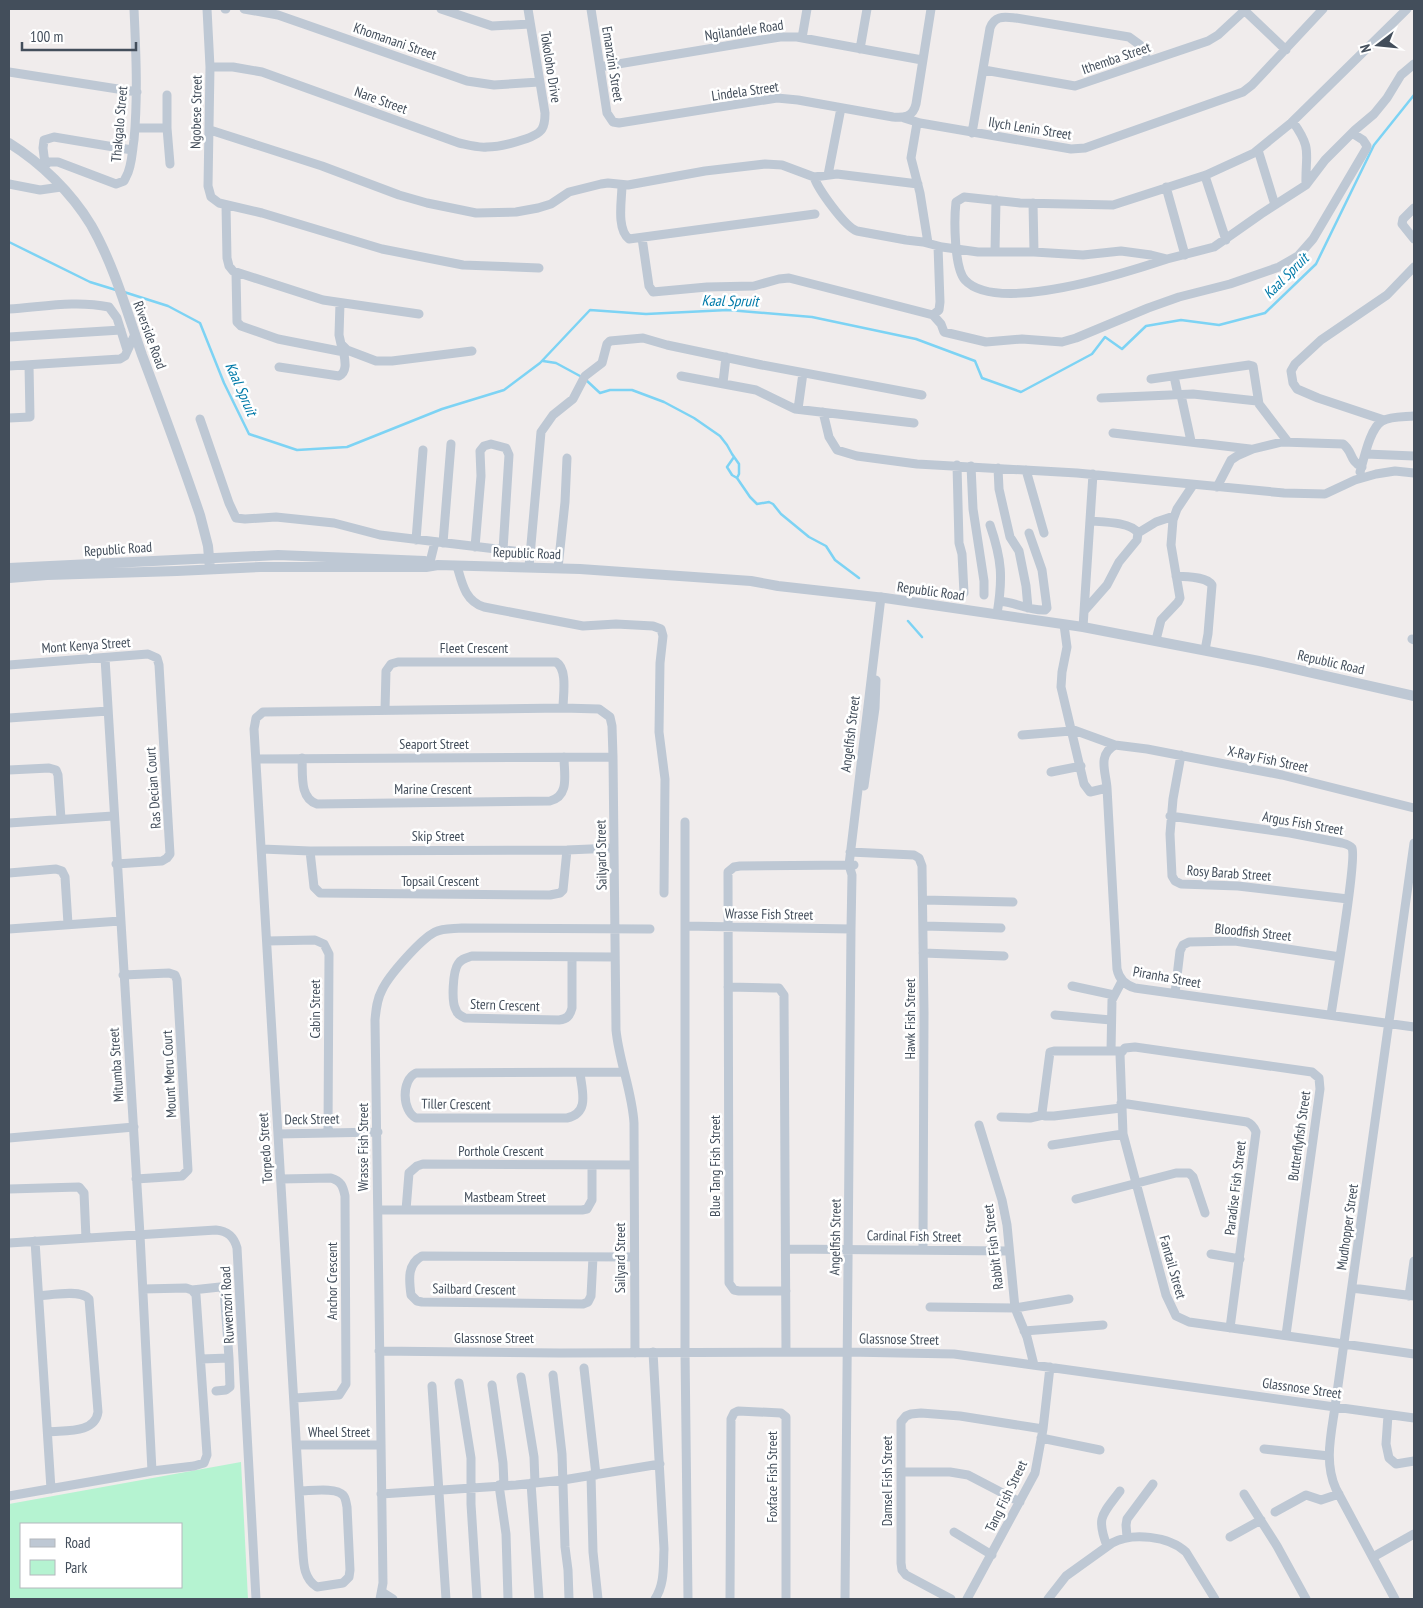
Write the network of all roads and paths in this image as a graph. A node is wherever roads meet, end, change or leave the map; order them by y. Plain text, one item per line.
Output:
1 (134, 9) edge
2 (207, 9) edge
3 (244, 9) edge
4 (441, 9) edge
5 (528, 9) edge
6 (591, 9) edge
7 (807, 9) edge
8 (867, 9) edge
9 (931, 9) edge
10 (1323, 9) edge
11 (1407, 9) edge
12 (1244, 10) edge
13 (530, 24) junction
14 (802, 38) junction
15 (860, 49) junction
16 (1286, 50) junction
17 (922, 60) junction
18 (1148, 61) junction
19 (1414, 64) edge
20 (210, 67) junction
21 (600, 67) junction
22 (984, 70) junction
23 (9, 72) edge
24 (539, 82) junction
25 (137, 92) junction
26 (167, 95) dead end
27 (841, 108) junction
28 (907, 116) junction
29 (613, 122) joint
30 (1293, 122) junction
31 (917, 123) junction
32 (135, 128) junction
33 (168, 128) junction
34 (210, 130) junction
35 (542, 130) joint
36 (972, 133) junction
37 (1352, 133) junction
38 (9, 143) edge
39 (132, 150) junction
40 (1258, 150) junction
41 (170, 164) dead end
42 (44, 166) junction
43 (828, 175) junction
44 (1205, 176) junction
45 (814, 177) junction
46 (9, 184) edge
47 (918, 184) junction
48 (622, 185) junction
49 (1306, 185) junction
50 (62, 187) junction
51 (1166, 187) junction
52 (996, 200) junction
53 (1033, 203) junction
54 (226, 205) junction
55 (1275, 205) junction
56 (1414, 208) edge
57 (815, 214) dead end
58 (642, 238) junction
59 (1414, 239) edge
60 (1226, 240) junction
61 (928, 243) junction
62 (938, 246) junction
63 (956, 250) junction
64 (995, 252) junction
65 (1034, 252) junction
66 (1185, 255) junction
67 (1167, 259) junction
68 (539, 268) dead end
69 (236, 273) junction
70 (1412, 273) edge
71 (340, 304) junction
72 (9, 309) edge
73 (419, 314) dead end
74 (933, 315) junction
75 (122, 330) junction
76 (135, 334) junction
77 (9, 337) edge
78 (127, 350) junction
79 (344, 350) junction
80 (472, 351) dead end
81 (726, 357) junction
82 (29, 365) junction
83 (9, 366) edge
84 (279, 367) dead end
85 (803, 373) junction
86 (681, 376) dead end
87 (1174, 376) junction
88 (1151, 379) dead end
89 (723, 384) junction
90 (922, 395) dead end
91 (1180, 395) junction
92 (1101, 398) dead end
93 (1258, 401) junction
94 (798, 409) junction
95 (823, 412) junction
96 (1414, 416) edge
97 (9, 418) edge
98 (200, 420) dead end
99 (1384, 420) junction
100 (914, 423) dead end
101 (1113, 433) dead end
102 (1191, 441) junction
103 (1288, 442) junction
104 (451, 444) dead end
105 (1253, 449) junction
106 (422, 450) dead end
107 (1366, 454) junction
108 (1414, 456) edge
109 (566, 458) dead end
110 (957, 465) junction
111 (970, 466) junction
112 (1362, 467) junction
113 (998, 468) junction
114 (1026, 470) junction
115 (1414, 473) edge
116 (1093, 474) junction
117 (1357, 479) junction
118 (1193, 485) junction
119 (1217, 487) junction
120 (1174, 516) junction
121 (1090, 521) junction
122 (990, 525) dead end
123 (1029, 533) dead end
124 (1138, 533) junction
125 (1044, 534) dead end
126 (416, 540) junction
127 (439, 543) junction
128 (474, 547) junction
129 (503, 550) junction
130 (530, 553) junction
131 (209, 558) junction
132 (434, 564) junction
133 (456, 566) junction
134 (529, 567) junction
135 (9, 568) edge
136 (558, 568) junction
137 (210, 570) junction
138 (1176, 576) junction
139 (9, 578) edge
140 (964, 593) dead end
141 (984, 596) dead end
142 (883, 597) junction
143 (999, 601) junction
144 (1028, 608) junction
145 (1085, 610) junction
146 (997, 614) junction
147 (1064, 625) junction
148 (1083, 627) junction
149 (1156, 640) junction
150 (1205, 650) junction
151 (105, 658) junction
152 (9, 665) edge
153 (159, 665) joint
154 (1414, 696) edge
155 (563, 708) junction
156 (385, 710) junction
157 (108, 711) junction
158 (9, 718) edge
159 (255, 720) joint
160 (1071, 730) junction
161 (1022, 735) dead end
162 (1115, 745) junction
163 (1181, 755) junction
164 (613, 757) junction
165 (302, 758) junction
166 (564, 758) junction
167 (256, 759) junction
168 (1081, 766) junction
169 (9, 770) edge
170 (1051, 772) dead end
171 (1107, 788) junction
172 (1414, 808) edge
173 (113, 816) junction
174 (1170, 816) junction
175 (61, 820) junction
176 (685, 822) dead end
177 (9, 823) edge
178 (1414, 843) edge
179 (614, 848) junction
180 (262, 849) junction
181 (567, 850) junction
182 (310, 851) junction
183 (853, 852) junction
184 (116, 864) junction
185 (852, 865) junction
186 (9, 872) edge
187 (1412, 877) edge
188 (664, 894) dead end
189 (1348, 899) junction
190 (923, 900) junction
191 (1013, 902) dead end
192 (120, 921) junction
193 (68, 924) junction
194 (685, 926) junction
195 (727, 926) junction
196 (923, 926) junction
197 (615, 928) junction
198 (1000, 928) dead end
199 (9, 929) edge
200 (650, 929) dead end
201 (851, 930) junction
202 (267, 941) junction
203 (923, 953) junction
204 (1004, 956) dead end
205 (572, 957) junction
206 (614, 957) junction
207 (1340, 957) junction
208 (124, 975) junction
209 (1122, 981) junction
210 (1072, 986) dead end
211 (728, 987) junction
212 (1175, 993) junction
213 (1114, 995) junction
214 (1055, 1015) dead end
215 (1331, 1015) junction
216 (1111, 1020) junction
217 (1389, 1023) junction
218 (1414, 1027) edge
219 (1123, 1049) junction
220 (1111, 1051) junction
221 (624, 1072) junction
222 (580, 1073) junction
223 (1121, 1105) junction
224 (1042, 1115) junction
225 (1001, 1117) dead end
226 (979, 1125) dead end
227 (134, 1127) junction
228 (328, 1132) junction
229 (378, 1132) junction
230 (278, 1134) junction
231 (1123, 1134) junction
232 (9, 1138) edge
233 (1052, 1145) dead end
234 (592, 1165) junction
235 (634, 1165) junction
236 (136, 1179) junction
237 (281, 1179) junction
238 (1136, 1182) junction
239 (9, 1189) edge
240 (1076, 1199) dead end
241 (378, 1210) junction
242 (406, 1210) junction
243 (1205, 1213) dead end
244 (140, 1235) junction
245 (86, 1238) junction
246 (35, 1241) junction
247 (9, 1243) edge
248 (848, 1248) junction
249 (786, 1249) junction
250 (923, 1250) junction
251 (1009, 1251) junction
252 (1211, 1254) dead end
253 (593, 1257) junction
254 (634, 1257) junction
255 (1240, 1259) junction
256 (1414, 1261) edge
257 (1352, 1288) junction
258 (143, 1289) junction
259 (192, 1290) junction
260 (786, 1291) junction
261 (39, 1296) junction
262 (1412, 1296) edge
263 (1069, 1299) dead end
264 (930, 1307) dead end
265 (1015, 1308) junction
266 (1103, 1325) dead end
267 (1230, 1328) junction
268 (1024, 1331) junction
269 (1286, 1335) junction
270 (1343, 1344) junction
271 (379, 1351) junction
272 (685, 1351) junction
273 (654, 1352) junction
274 (786, 1352) junction
275 (847, 1352) junction
276 (635, 1353) junction
277 (1414, 1354) edge
278 (229, 1358) junction
279 (201, 1359) junction
280 (1034, 1365) junction
281 (1050, 1366) junction
282 (584, 1368) dead end
283 (553, 1375) dead end
284 (521, 1377) dead end
285 (459, 1383) dead end
286 (492, 1385) dead end
287 (432, 1386) dead end
288 (216, 1391) dead end
289 (295, 1398) junction
290 (1334, 1407) junction
291 (1388, 1415) junction
292 (1414, 1418) edge
293 (48, 1432) junction
294 (1042, 1434) junction
295 (296, 1445) junction
296 (381, 1446) junction
297 (1264, 1449) dead end
298 (1100, 1450) dead end
299 (1329, 1456) junction
300 (1414, 1461) edge
301 (660, 1464) junction
302 (152, 1471) junction
303 (900, 1472) junction
304 (593, 1475) junction
305 (563, 1480) junction
306 (533, 1483) junction
307 (1153, 1484) dead end
308 (501, 1485) junction
309 (471, 1488) junction
310 (51, 1489) junction
311 (440, 1490) junction
312 (300, 1491) junction
313 (1120, 1491) dead end
314 (381, 1494) junction
315 (1244, 1494) dead end
316 (1339, 1494) junction
317 (9, 1496) edge
318 (1020, 1502) junction
319 (1275, 1512) dead end
320 (1261, 1520) junction
321 (954, 1532) dead end
322 (1414, 1534) edge
323 (1127, 1537) junction
324 (1230, 1537) dead end
325 (1107, 1546) junction
326 (992, 1555) junction
327 (1373, 1557) junction
328 (381, 1596) edge
329 (256, 1599) edge
330 (393, 1599) edge
331 (446, 1599) edge
332 (477, 1599) edge
333 (508, 1599) edge
334 (539, 1599) edge
335 (569, 1599) edge
336 (598, 1599) edge
337 (655, 1599) edge
338 (688, 1599) edge
339 (730, 1599) edge
340 (786, 1599) edge
341 (845, 1599) edge
342 (951, 1599) edge
343 (967, 1599) edge
344 (1048, 1599) edge
345 (1212, 1599) edge
346 (1306, 1599) edge
347 (1395, 1599) edge

1 - 25 street, Thakgalo Street
2 - 20 street, Ngobese Street
3 - 24 street, Khomanani Street
4 - 13 street
5 - 13 street, Tokoloho Drive
6 - 21 street, Emanzini Street
7 - 14 street
8 - 15 street
9 - 17 street
10 - 16 street, Ilych Lenin Street
11 - 30 street
12 - 16 street
12 - 18 street, Ithemba Street
13 - 24 street, Tokoloho Drive
14 - 15 street, Ngilandele Road
14 - 21 street, Ngilandele Road
15 - 17 street, Ngilandele Road
16 - 36 street, Ilych Lenin Street
17 - 28 street
18 - 22 street, Ithemba Street
18 - 22 street, Ilych Lenin Street
19 - 37 street
20 - 34 street, Ngobese Street
20 - 35 street, Nare Street
21 - 29 street, Emanzini Street
22 - 36 street, Ilych Lenin Street
23 - 25 street
24 - 35 street, Tokoloho Drive
25 - 32 street, Thakgalo Street
26 - 33 street
27 - 28 street, Lindela Street
27 - 29 street, Lindela Street
27 - 43 street
28 - 31 street, Lindela Street
30 - 40 street
30 - 49 street
31 - 36 street, Lindela Street
31 - 47 street
32 - 33 street
32 - 39 street, Thakgalo Street
33 - 41 street
34 - 48 street
34 - 54 street, Ngobese Street
37 - 49 street
37 - 74 street
38 - 42 street, Riverside Road
39 - 42 street
39 - 42 street, Thakgalo Street
40 - 44 street
40 - 55 street
42 - 50 street, Riverside Road
43 - 45 street
43 - 47 street
44 - 51 street
44 - 60 street
45 - 48 street
45 - 61 street
46 - 50 street
47 - 61 street
48 - 58 street
49 - 55 street
50 - 76 street, Riverside Road
51 - 53 street
51 - 66 street
52 - 53 street
52 - 63 street
52 - 64 street
53 - 65 street
54 - 68 street
54 - 69 street
55 - 60 street
56 - 59 street
57 - 58 street
58 - 74 street
60 - 66 street
61 - 62 street
62 - 63 street
62 - 74 street
63 - 64 street
63 - 67 street
64 - 65 street
65 - 67 street
66 - 67 street
69 - 71 street
69 - 79 street
70 - 99 street
71 - 73 street
71 - 79 street
72 - 75 street
75 - 77 street
75 - 78 street
76 - 78 street
76 - 131 street, Riverside Road
78 - 82 street
79 - 80 street
79 - 84 street
81 - 85 street
81 - 89 street
81 - 130 street
82 - 83 street
82 - 97 street
85 - 90 street
85 - 94 street
86 - 89 street
87 - 88 street
87 - 91 street
87 - 93 street
89 - 94 street
91 - 92 street
91 - 93 street
91 - 102 street
93 - 103 street
94 - 95 street
95 - 100 street
95 - 110 street
96 - 99 street
98 - 126 street
99 - 107 street
101 - 102 street
102 - 105 street
103 - 105 street
103 - 112 street
104 - 127 street
105 - 119 street
106 - 126 street
107 - 108 street
107 - 112 street
109 - 136 street
110 - 111 street
110 - 140 street
111 - 113 street
111 - 141 street
112 - 117 street
113 - 114 street
113 - 144 street
114 - 116 street
114 - 125 street
115 - 117 street
116 - 118 street
116 - 121 street
117 - 119 street
118 - 119 street
118 - 120 street
120 - 124 street
120 - 138 street
121 - 124 street
121 - 145 street
122 - 143 street
123 - 144 street
124 - 145 street
126 - 127 street
127 - 128 street
127 - 132 street
128 - 129 street
128 - 129 street
129 - 130 street
130 - 134 street
131 - 132 street, Republic Road
131 - 135 street, Republic Road
131 - 137 street, Riverside Road
132 - 133 street, Republic Road
132 - 137 street, Republic Road
133 - 134 street, Republic Road
133 - 188 street
134 - 136 street, Republic Road
136 - 142 street, Republic Road
137 - 139 street, Republic Road
138 - 149 street
138 - 150 street
142 - 146 street, Republic Road
142 - 183 street, Angelfish Street
143 - 144 street
143 - 146 street
145 - 148 street
146 - 147 street, Republic Road
147 - 148 street, Republic Road
147 - 160 street
148 - 149 street, Republic Road
149 - 150 street, Republic Road
150 - 154 street, Republic Road
151 - 152 street, Mont Kenya Street
151 - 153 street, Mont Kenya Street
151 - 157 street, Mitumba Street
153 - 184 street, Ras Decian Court
155 - 156 street, Sailyard Street
155 - 156 street, Fleet Crescent
155 - 164 street, Sailyard Street
156 - 159 street, Sailyard Street
157 - 158 street
157 - 173 street, Mitumba Street
159 - 167 street, Torpedo Street
160 - 161 street
160 - 162 street, X-Ray Fish Street
160 - 168 street
162 - 163 street, X-Ray Fish Street
162 - 171 street, Piranha Street
163 - 172 street, X-Ray Fish Street
163 - 174 street, Rosy Barab Street
164 - 166 street, Seaport Street
164 - 179 street, Sailyard Street
165 - 166 street, Seaport Street
165 - 166 street, Marine Crescent
165 - 167 street, Seaport Street
167 - 180 street, Torpedo Street
168 - 170 street
168 - 171 street
169 - 175 street
171 - 209 street, Piranha Street
173 - 175 street
173 - 184 street, Mitumba Street
174 - 189 street, Argus Fish Street
174 - 189 street, Rosy Barab Street
175 - 177 street
176 - 194 street
178 - 187 street, Mudhopper Street
179 - 181 street, Skip Street
179 - 197 street, Sailyard Street
180 - 182 street, Skip Street
180 - 202 street, Torpedo Street
181 - 182 street, Skip Street
181 - 182 street, Topsail Crescent
183 - 185 street, Angelfish Street
183 - 190 street, Hawk Fish Street
184 - 192 street, Mitumba Street
185 - 195 street, Blue Tang Fish Street
185 - 201 street, Angelfish Street
186 - 193 street
187 - 217 street, Mudhopper Street
189 - 207 street, Argus Fish Street
190 - 191 street
190 - 196 street, Hawk Fish Street
192 - 193 street
192 - 208 street, Mitumba Street
193 - 199 street
194 - 195 street, Wrasse Fish Street
194 - 272 street
195 - 201 street, Wrasse Fish Street
195 - 211 street, Blue Tang Fish Street
196 - 198 street
196 - 203 street, Hawk Fish Street
197 - 200 street, Wrasse Fish Street
197 - 206 street, Sailyard Street
197 - 229 street, Wrasse Fish Street
201 - 248 street, Angelfish Street
202 - 228 street, Cabin Street
202 - 230 street, Torpedo Street
203 - 204 street
203 - 250 street, Hawk Fish Street
205 - 205 street, Stern Crescent
205 - 206 street, Stern Crescent
206 - 221 street, Sailyard Street
207 - 212 street, Bloodfish Street
207 - 215 street, Argus Fish Street
208 - 227 street, Mitumba Street
208 - 236 street, Mount Meru Court
209 - 212 street, Piranha Street
209 - 213 street
210 - 213 street
211 - 249 street
211 - 260 street, Blue Tang Fish Street
212 - 215 street, Piranha Street
213 - 216 street
214 - 216 street
215 - 217 street, Piranha Street
216 - 220 street
217 - 218 street, Piranha Street
217 - 257 street, Mudhopper Street
219 - 220 street
219 - 223 street, Fantail Street
219 - 269 street, Butterflyfish Street
220 - 224 street
221 - 222 street, Tiller Crescent
221 - 235 street, Sailyard Street
222 - 222 street, Tiller Crescent
223 - 224 street
223 - 231 street, Fantail Street
223 - 255 street, Paradise Fish Street
224 - 225 street
226 - 251 street, Rabbit Fish Street
227 - 232 street
227 - 236 street, Mitumba Street
228 - 229 street, Deck Street
228 - 230 street, Deck Street
229 - 241 street, Wrasse Fish Street
230 - 237 street, Torpedo Street
231 - 233 street
231 - 238 street, Fantail Street
234 - 235 street, Porthole Crescent
234 - 242 street, Porthole Crescent
234 - 242 street, Mastbeam Street
235 - 254 street, Sailyard Street
236 - 244 street, Mitumba Street
237 - 289 street, Torpedo Street
237 - 289 street, Anchor Crescent
238 - 240 street
238 - 243 street
238 - 267 street, Fantail Street
239 - 245 street
241 - 242 street, Mastbeam Street
241 - 271 street, Wrasse Fish Street
244 - 245 street, Ruwenzori Road
244 - 258 street, Mitumba Street
244 - 329 street, Ruwenzori Road
245 - 246 street, Ruwenzori Road
246 - 247 street, Ruwenzori Road
246 - 261 street
248 - 249 street
248 - 250 street, Cardinal Fish Street
248 - 275 street, Angelfish Street
249 - 260 street
250 - 251 street, Cardinal Fish Street
251 - 265 street, Rabbit Fish Street
252 - 255 street
253 - 253 street, Sailbard Crescent
253 - 254 street, Sailbard Crescent
254 - 276 street, Sailyard Street
255 - 267 street, Paradise Fish Street
256 - 262 street
257 - 262 street
257 - 270 street, Mudhopper Street
258 - 259 street
258 - 302 street, Mitumba Street
259 - 278 street
259 - 279 street
260 - 274 street
261 - 293 street
261 - 293 street
263 - 265 street
264 - 265 street
265 - 268 street, Rabbit Fish Street
266 - 268 street
267 - 269 street, Fantail Street
268 - 280 street, Rabbit Fish Street
269 - 270 street, Fantail Street
270 - 277 street, Fantail Street
270 - 290 street, Mudhopper Street
271 - 276 street, Glassnose Street
271 - 296 street, Wrasse Fish Street
272 - 273 street, Glassnose Street
272 - 274 street, Glassnose Street
272 - 338 street
273 - 276 street, Glassnose Street
273 - 301 street
274 - 275 street, Glassnose Street
275 - 280 street, Glassnose Street
275 - 341 street, Angelfish Street
278 - 279 street
278 - 288 street
279 - 302 street
280 - 281 street, Glassnose Street
281 - 290 street, Glassnose Street
281 - 294 street, Tang Fish Street
282 - 304 street
283 - 305 street
284 - 306 street
285 - 309 street
286 - 308 street
287 - 311 street
289 - 295 street, Torpedo Street
290 - 291 street, Glassnose Street
290 - 299 street, Mudhopper Street
291 - 292 street, Glassnose Street
291 - 300 street
293 - 310 street
294 - 298 street
294 - 303 street, Damsel Fish Street
294 - 318 street, Tang Fish Street
295 - 296 street, Wheel Street
295 - 312 street, Torpedo Street
296 - 314 street, Wrasse Fish Street
297 - 299 street
299 - 316 street, Mudhopper Street
301 - 304 street
301 - 337 street
302 - 310 street
303 - 318 street
303 - 342 street, Damsel Fish Street
304 - 305 street
304 - 336 street
305 - 306 street
305 - 335 street
306 - 308 street
306 - 334 street
307 - 323 street
308 - 309 street
308 - 333 street
309 - 311 street
309 - 332 street
310 - 317 street
311 - 314 street
311 - 331 street
312 - 312 street, Torpedo Street
313 - 325 street
314 - 328 street, Wrasse Fish Street
315 - 320 street
316 - 319 street
316 - 327 street, Mudhopper Street
318 - 326 street, Tang Fish Street
320 - 324 street
320 - 346 street
321 - 326 street
322 - 327 street
323 - 325 street
323 - 345 street
325 - 344 street
326 - 343 street, Tang Fish Street
327 - 347 street, Mudhopper Street
328 - 330 street
339 - 340 street, Foxface Fish Street

